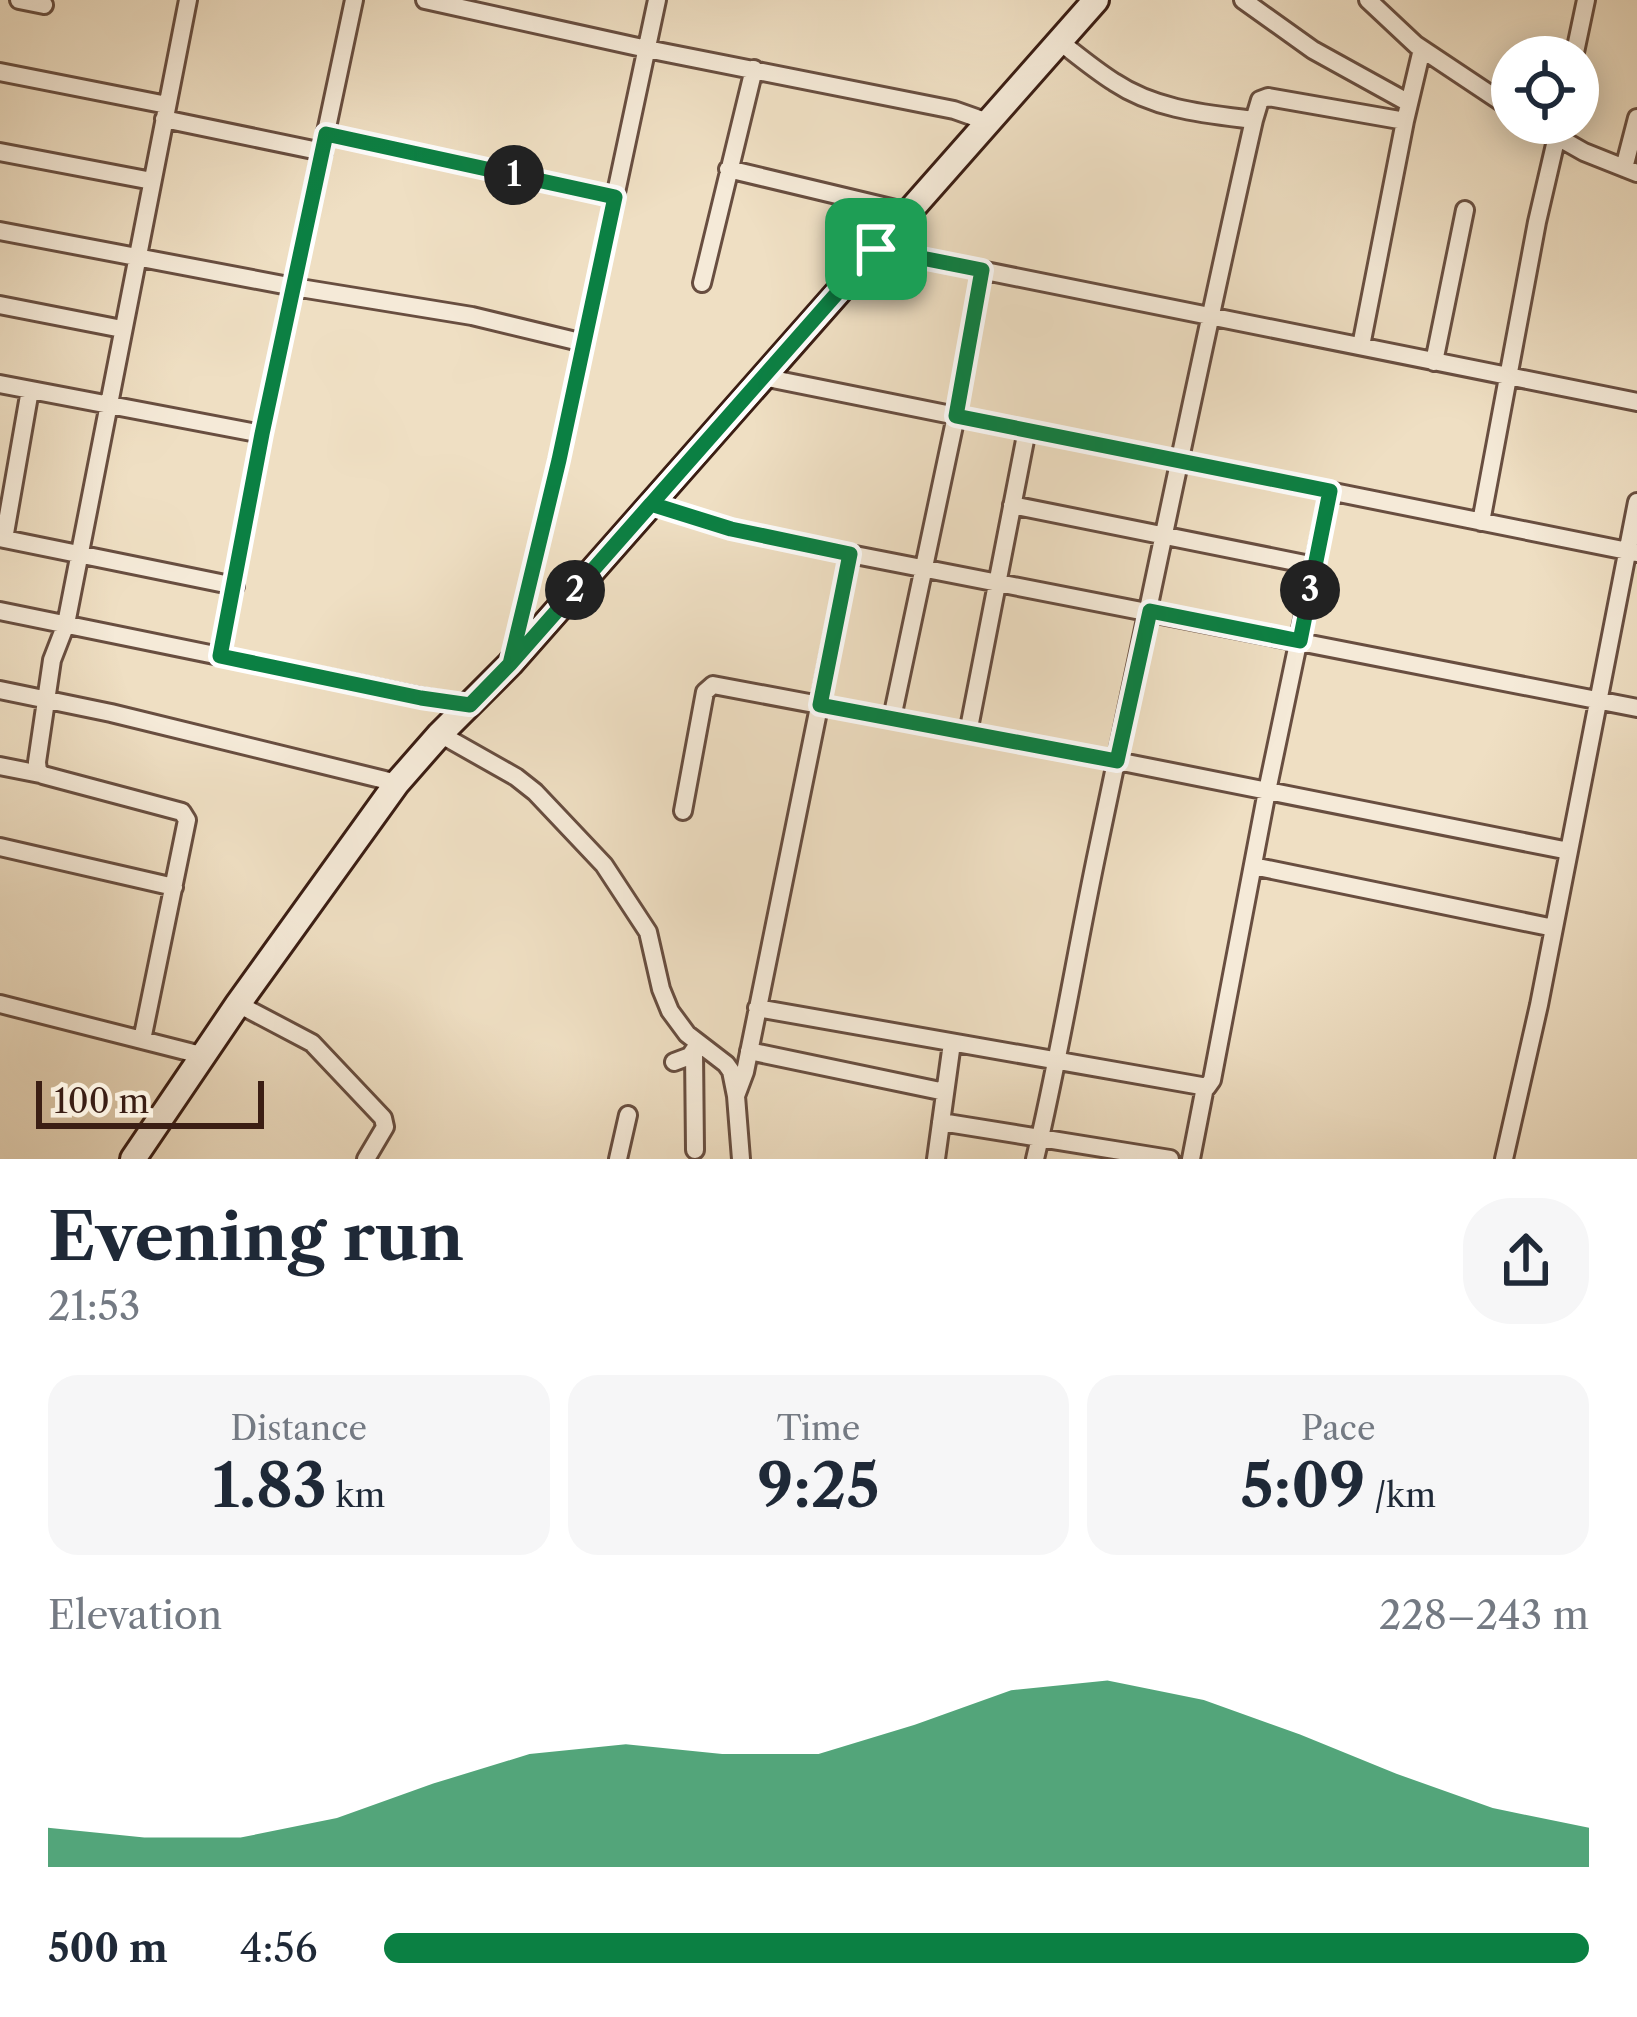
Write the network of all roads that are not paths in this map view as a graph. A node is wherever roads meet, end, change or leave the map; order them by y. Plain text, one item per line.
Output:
1 (19, 0) edge
2 (188, 0) edge
3 (354, 0) edge
4 (424, 0) edge
5 (657, 0) edge
6 (1096, 0) edge
7 (1243, 0) edge
8 (1368, 0) edge
9 (1586, 0) edge
10 (44, 5) dead end
11 (1578, 36) edge
12 (1060, 41) junction
13 (647, 49) junction
14 (1422, 49) junction
15 (754, 69) junction
16 (0, 72) edge
17 (1491, 95) edge
18 (165, 112) junction
19 (1407, 112) junction
20 (1637, 118) edge
21 (1254, 120) junction
22 (988, 122) junction
23 (324, 143) junction
24 (1555, 144) edge
25 (1575, 144) edge
26 (0, 152) edge
27 (728, 169) junction
28 (1631, 170) edge
29 (152, 181) junction
30 (615, 197) junction
31 (1465, 209) dead end
32 (908, 212) junction
33 (0, 231) edge
34 (876, 249) junction
35 (136, 258) junction
36 (982, 270) junction
37 (702, 283) dead end
38 (294, 287) junction
39 (0, 304) edge
40 (1209, 316) junction
41 (122, 329) junction
42 (584, 344) junction
43 (1361, 346) junction
44 (1435, 362) junction
45 (1510, 376) junction
46 (763, 377) junction
47 (0, 384) edge
48 (30, 390) junction
49 (1637, 402) edge
50 (107, 405) junction
51 (956, 416) junction
52 (1027, 430) junction
53 (262, 434) junction
54 (1180, 461) junction
55 (1330, 491) junction
56 (1637, 502) edge
57 (651, 504) junction
58 (1012, 505) junction
59 (1481, 522) junction
60 (1165, 536) junction
61 (2, 538) edge
62 (78, 552) junction
63 (1632, 552) edge
64 (850, 554) junction
65 (1315, 566) junction
66 (924, 568) junction
67 (998, 582) junction
68 (235, 586) junction
69 (0, 610) edge
70 (1150, 611) junction
71 (66, 624) junction
72 (1300, 641) junction
73 (220, 656) junction
74 (510, 664) junction
75 (0, 690) edge
76 (46, 698) junction
77 (1597, 700) junction
78 (470, 705) junction
79 (820, 705) junction
80 (1637, 708) edge
81 (892, 718) junction
82 (968, 733) junction
83 (440, 734) junction
84 (1117, 761) junction
85 (0, 766) edge
86 (40, 774) junction
87 (397, 782) junction
88 (1268, 791) junction
89 (683, 811) dead end
90 (0, 847) edge
91 (1569, 850) junction
92 (1253, 866) junction
93 (174, 887) junction
94 (1554, 928) junction
95 (0, 1004) edge
96 (238, 1004) junction
97 (758, 1008) junction
98 (142, 1040) junction
99 (952, 1042) junction
100 (696, 1048) junction
101 (749, 1052) junction
102 (205, 1056) junction
103 (1059, 1061) junction
104 (674, 1062) dead end
105 (1204, 1087) junction
106 (945, 1092) junction
107 (736, 1096) junction
108 (628, 1115) dead end
109 (941, 1122) junction
110 (1040, 1140) junction
111 (695, 1150) dead end
112 (133, 1159) edge
113 (366, 1159) edge
114 (618, 1159) edge
115 (741, 1159) edge
116 (936, 1159) edge
117 (1035, 1159) edge
118 (1171, 1159) edge
119 (1191, 1159) edge
120 (1504, 1159) edge

1 - 10 street
2 - 18 street
3 - 23 street
4 - 13 street
5 - 13 street
6 - 12 main road
7 - 19 street
8 - 14 street
9 - 11 street
12 - 21 street
12 - 22 main road
13 - 15 street
13 - 30 street
14 - 17 street
14 - 19 street
15 - 22 street
15 - 27 street
16 - 18 street
18 - 23 street
18 - 29 street
19 - 21 street
19 - 43 street
20 - 28 street
21 - 40 street
22 - 32 main road
23 - 30 street
23 - 38 street
24 - 45 street
25 - 28 street
26 - 29 street
27 - 32 street
27 - 37 street
29 - 35 street
30 - 42 street
31 - 44 street
32 - 34 main road
33 - 35 street
34 - 36 street
34 - 46 main road
35 - 38 street
35 - 41 street
36 - 40 street
36 - 51 street
38 - 42 street
38 - 53 street
39 - 41 street
40 - 43 street
40 - 54 street
41 - 50 street
42 - 74 street
43 - 44 street
44 - 45 street
45 - 49 street
45 - 59 street
46 - 51 street
46 - 57 main road
47 - 48 street
48 - 50 street
48 - 61 street
50 - 53 street
50 - 62 street
51 - 52 street
51 - 66 street
52 - 54 street
52 - 58 street
53 - 68 street
54 - 55 street
54 - 60 street
55 - 59 street
55 - 65 street
56 - 63 street
57 - 64 street
57 - 74 main road
58 - 60 street
58 - 67 street
59 - 63 street
60 - 65 street
60 - 70 street
61 - 62 street
62 - 68 street
62 - 71 street
63 - 77 street
64 - 66 street
64 - 79 street
65 - 72 street
66 - 67 street
66 - 81 street
67 - 70 street
67 - 82 street
68 - 73 street
69 - 71 street
70 - 72 street
70 - 84 street
71 - 73 street
71 - 76 street
72 - 77 street
72 - 88 street
73 - 78 street
74 - 78 main road
75 - 76 street
76 - 86 street
76 - 87 street
77 - 80 street
77 - 91 street
78 - 83 main road
79 - 81 street
79 - 89 street
79 - 97 street
81 - 82 street
82 - 84 street
83 - 87 main road
83 - 100 street
84 - 88 street
84 - 103 street
85 - 86 street
86 - 93 street
87 - 96 main road
88 - 91 street
88 - 92 street
90 - 93 street
91 - 94 street
92 - 94 street
92 - 105 street
93 - 98 street
94 - 120 street
95 - 98 street
96 - 102 main road
96 - 113 street
97 - 99 street
97 - 101 street
98 - 102 street
99 - 103 street
99 - 106 street
100 - 104 street
100 - 107 street
100 - 111 street
101 - 106 street
101 - 107 street
102 - 112 main road
103 - 105 street
103 - 110 street
105 - 119 street
106 - 109 street
107 - 115 street
108 - 114 street
109 - 110 street
109 - 116 street
110 - 117 street
110 - 118 street

